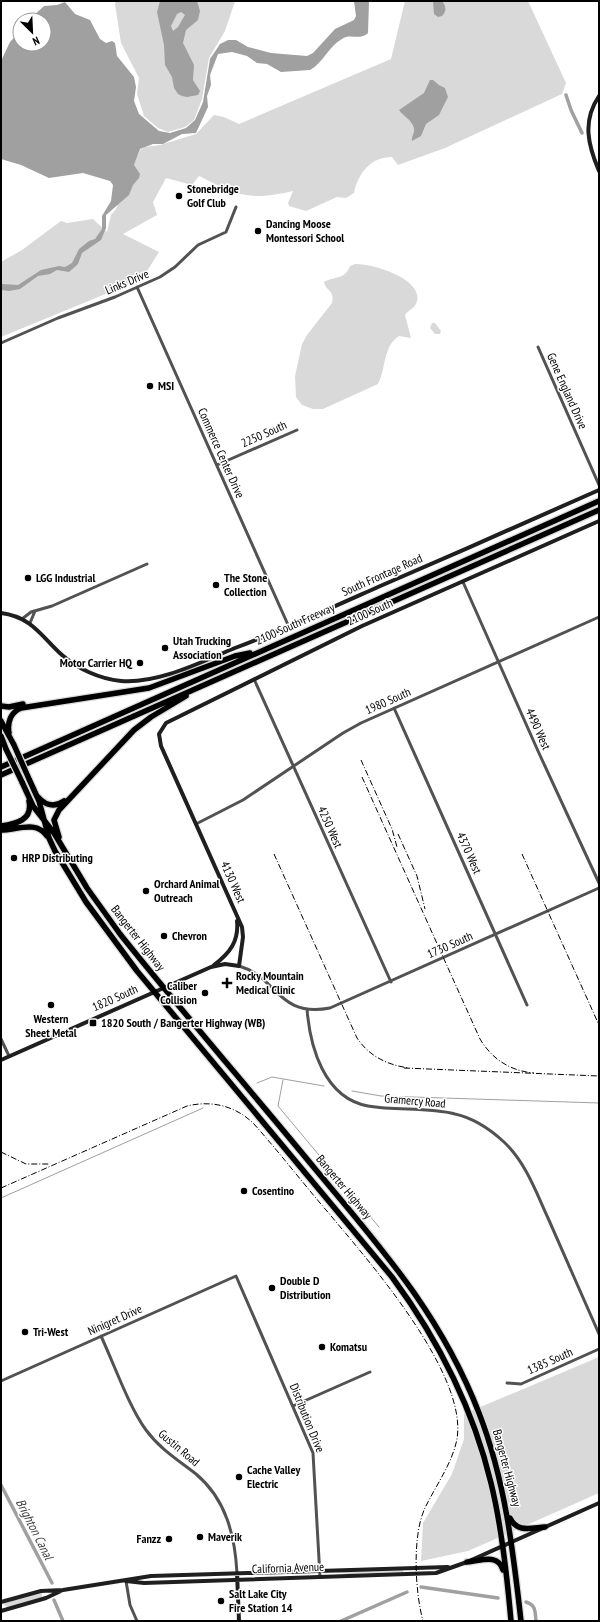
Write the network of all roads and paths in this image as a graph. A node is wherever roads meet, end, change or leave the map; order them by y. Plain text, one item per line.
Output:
1 (599, 96) edge
2 (599, 171) edge
3 (236, 207) dead end
4 (137, 287) junction
5 (1, 343) edge
6 (538, 347) dead end
7 (297, 430) dead end
8 (217, 465) junction
9 (599, 485) edge
10 (599, 490) edge
11 (599, 501) edge
12 (599, 510) edge
13 (599, 521) edge
14 (147, 564) dead end
15 (463, 582) junction
16 (35, 611) junction
17 (1, 613) edge
18 (599, 617) edge
19 (22, 619) junction
20 (30, 623) junction
21 (289, 627) junction
22 (262, 650) junction
23 (278, 652) junction
24 (499, 662) junction
25 (254, 679) junction
26 (79, 699) junction
27 (1, 706) edge
28 (394, 708) junction
29 (1, 721) edge
30 (8, 733) junction
31 (159, 734) joint
32 (1, 736) edge
33 (1, 741) edge
34 (6, 749) junction
35 (293, 766) junction
36 (1, 767) edge
37 (1, 775) edge
38 (83, 783) junction
39 (36, 795) junction
40 (29, 798) junction
41 (43, 819) junction
42 (196, 824) junction
43 (1, 826) edge
44 (1, 830) edge
45 (49, 838) junction
46 (66, 852) junction
47 (599, 883) edge
48 (599, 888) edge
49 (236, 914) junction
50 (496, 935) junction
51 (239, 966) junction
52 (211, 967) junction
53 (391, 982) junction
54 (163, 988) junction
55 (155, 992) junction
56 (527, 1005) dead end
57 (307, 1009) junction
58 (1, 1039) edge
59 (9, 1056) junction
60 (1, 1060) edge
61 (236, 1276) joint
62 (599, 1334) edge
63 (102, 1336) junction
64 (599, 1349) edge
65 (370, 1372) dead end
66 (1, 1381) edge
67 (507, 1383) dead end
68 (293, 1406) junction
69 (599, 1503) edge
70 (508, 1515) junction
71 (545, 1527) junction
72 (512, 1542) junction
73 (503, 1546) junction
74 (467, 1562) junction
75 (450, 1567) junction
76 (320, 1570) junction
77 (237, 1573) junction
78 (320, 1577) junction
79 (507, 1578) junction
80 (237, 1580) junction
81 (126, 1581) junction
82 (63, 1590) junction
83 (1, 1602) edge
84 (1, 1611) edge
85 (137, 1621) edge
86 (239, 1621) edge
87 (512, 1621) edge
88 (521, 1621) edge

1 - 2 street
3 - 4 street, Links Drive
4 - 5 street, Links Drive
4 - 8 street, Commerce Center Drive
6 - 9 street, Gene England Drive
7 - 8 street, 2250 South
8 - 21 street, Commerce Center Drive
10 - 21 street, South Frontage Road
11 - 22 highway, 2100 South Freeway
12 - 23 highway, 2100 South Freeway
13 - 15 street, 2100 South
14 - 16 street
15 - 24 street, 4490 West
15 - 25 street, 2100 South
16 - 19 street
16 - 20 street
17 - 19 street, South Frontage Road
18 - 24 street, 1980 South
19 - 20 street, South Frontage Road
20 - 21 street, South Frontage Road
22 - 26 highway
22 - 36 highway, 2100 South Freeway
23 - 37 highway, 2100 South Freeway
23 - 38 highway
24 - 28 street, 1980 South
24 - 47 street, 4490 West
25 - 31 street, 2100 South
25 - 35 street, 4250 West
26 - 27 highway
26 - 30 highway
28 - 35 street, 1980 South
28 - 50 street, 4370 West
29 - 30 highway, Bangerter Highway
30 - 39 highway, Bangerter Highway, bridge
31 - 42 street, 4130 West
32 - 34 highway, Bangerter Highway
33 - 34 highway
34 - 40 highway, Bangerter Highway, bridge
35 - 42 street, 1980 South
35 - 53 street, 4250 West
38 - 39 highway
38 - 46 highway
39 - 41 highway, Bangerter Highway
40 - 41 highway, Bangerter Highway
40 - 43 highway
41 - 45 highway, Bangerter Highway
41 - 46 highway, Bangerter Highway
42 - 49 street, 4130 West
44 - 45 highway
45 - 55 highway, Bangerter Highway
46 - 54 highway, Bangerter Highway
48 - 50 street, 1730 South
49 - 51 street, 4130 West
49 - 52 street
50 - 53 street, 1730 South
50 - 56 street, 4370 West
51 - 52 street, 1820 South
51 - 57 street
52 - 54 street, 1820 South
53 - 57 street, 1730 South
54 - 55 street, 1820 South
54 - 70 highway, Bangerter Highway
55 - 59 street, 1820 South
55 - 73 highway, Bangerter Highway
57 - 62 street, Gramercy Road
58 - 59 street
59 - 60 street, 1820 South
61 - 63 street, Ninigret Drive
61 - 68 street, Distribution Drive
63 - 66 street, Ninigret Drive
63 - 77 street, Gustin Road
64 - 67 street, 1385 South
65 - 68 street
68 - 76 street, Distribution Drive
69 - 71 street, California Avenue
70 - 71 highway
70 - 72 highway, Bangerter Highway
71 - 72 street, California Avenue
72 - 73 street, California Avenue
72 - 88 highway, Bangerter Highway
73 - 74 street, California Avenue
73 - 79 highway, Bangerter Highway
74 - 75 street, California Avenue
74 - 79 highway
75 - 76 street, California Avenue
75 - 78 street, California Avenue
76 - 77 street, California Avenue
76 - 78 street, Distribution Drive
77 - 80 street
77 - 81 street, California Avenue
78 - 80 street, California Avenue
79 - 87 highway, Bangerter Highway
80 - 81 street, California Avenue
80 - 86 street
81 - 82 street, California Avenue
81 - 85 street
82 - 83 street, California Avenue
82 - 84 street, California Avenue

